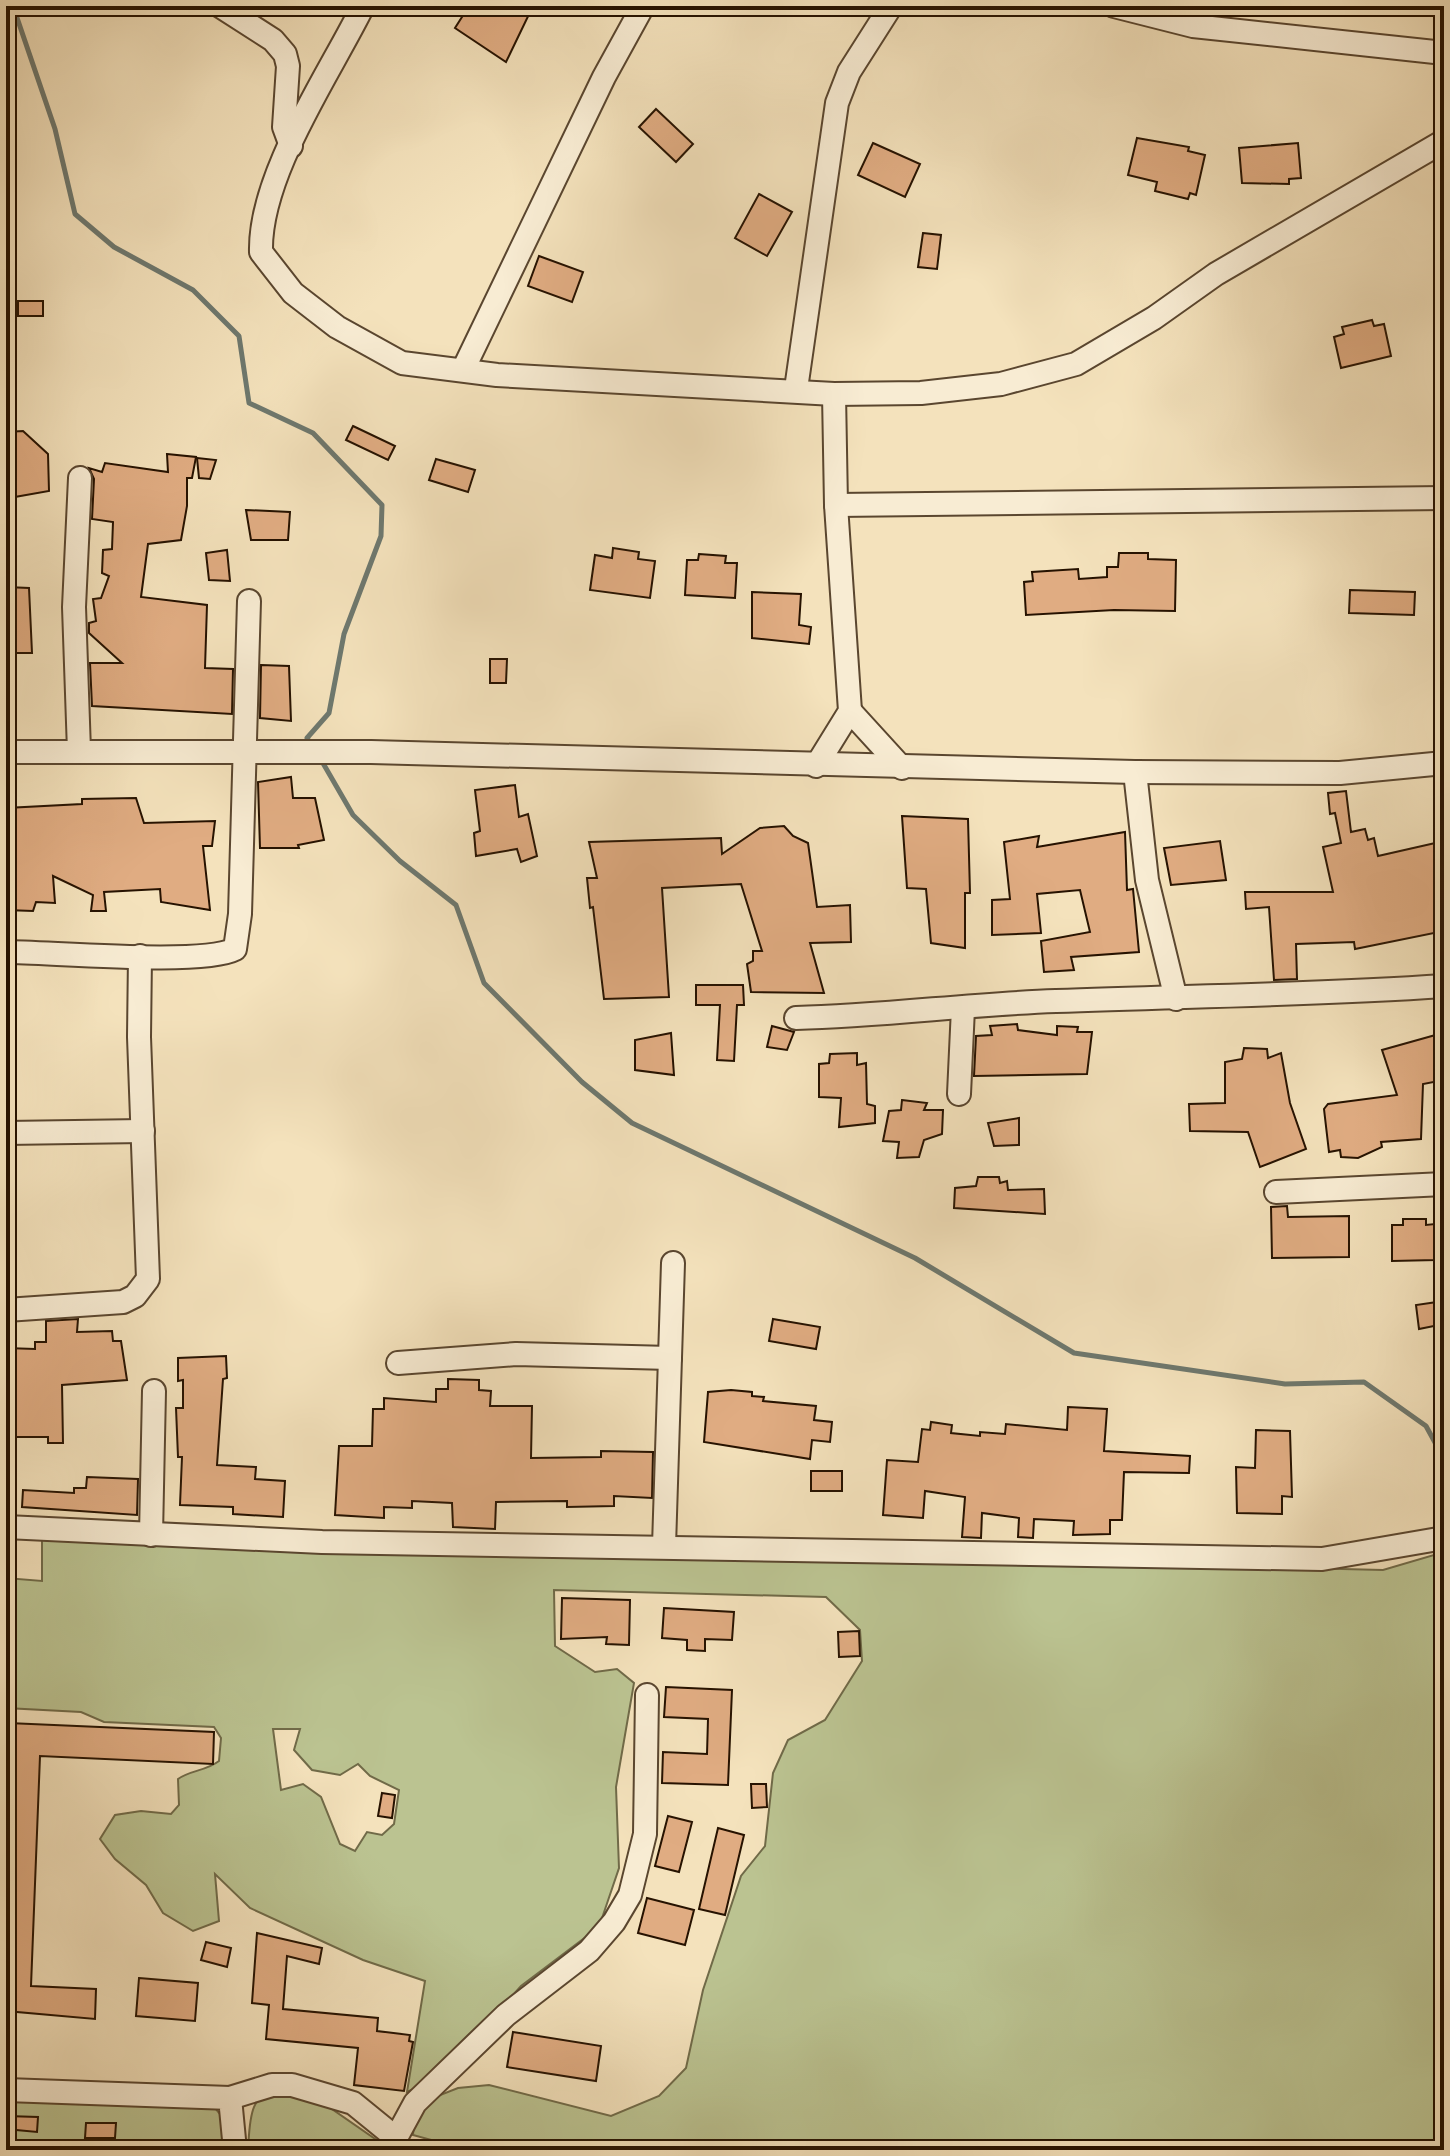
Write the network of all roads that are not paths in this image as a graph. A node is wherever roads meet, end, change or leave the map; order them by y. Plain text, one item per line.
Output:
1 (220, 6) edge
2 (363, 6) edge
3 (643, 6) edge
4 (891, 6) edge
5 (1114, 6) edge
6 (1444, 53) edge
7 (1444, 141) edge
8 (291, 146) junction
9 (463, 370) junction
10 (796, 389) junction
11 (834, 394) junction
12 (80, 478) dead end
13 (1444, 498) edge
14 (836, 505) junction
15 (249, 601) dead end
16 (850, 711) junction
17 (79, 751) junction
18 (6, 752) edge
19 (245, 753) junction
20 (1444, 763) edge
21 (816, 766) junction
22 (902, 768) junction
23 (1135, 772) junction
24 (6, 952) edge
25 (140, 956) junction
26 (1444, 986) edge
27 (1176, 999) junction
28 (963, 1008) junction
29 (796, 1018) dead end
30 (959, 1094) dead end
31 (143, 1131) junction
32 (6, 1133) edge
33 (1444, 1184) edge
34 (1276, 1192) dead end
35 (673, 1263) dead end
36 (6, 1310) edge
37 (670, 1358) junction
38 (398, 1363) dead end
39 (154, 1391) dead end
40 (6, 1527) edge
41 (151, 1535) junction
42 (1444, 1538) edge
43 (664, 1546) junction
44 (647, 1695) dead end
45 (6, 2090) edge
46 (230, 2098) junction
47 (398, 2144) edge
48 (235, 2150) edge

1 - 8 street
2 - 8 street
3 - 9 street
4 - 10 street
5 - 6 street
7 - 11 street
8 - 9 street
9 - 10 street
10 - 11 street
11 - 14 street
12 - 17 street
13 - 14 street
14 - 16 street
15 - 19 street
16 - 21 street
16 - 22 street
17 - 18 street
17 - 19 street
19 - 21 street
19 - 25 street
20 - 23 street
21 - 22 street
22 - 23 street
23 - 27 street
24 - 25 street
25 - 31 street
26 - 27 street
27 - 28 street
28 - 29 street
28 - 30 street
31 - 32 street
31 - 36 street
33 - 34 street
35 - 37 street
37 - 38 street
37 - 43 street
39 - 41 street
40 - 41 street
41 - 43 street
42 - 43 street
44 - 47 street
45 - 46 street
46 - 47 street
46 - 48 street

